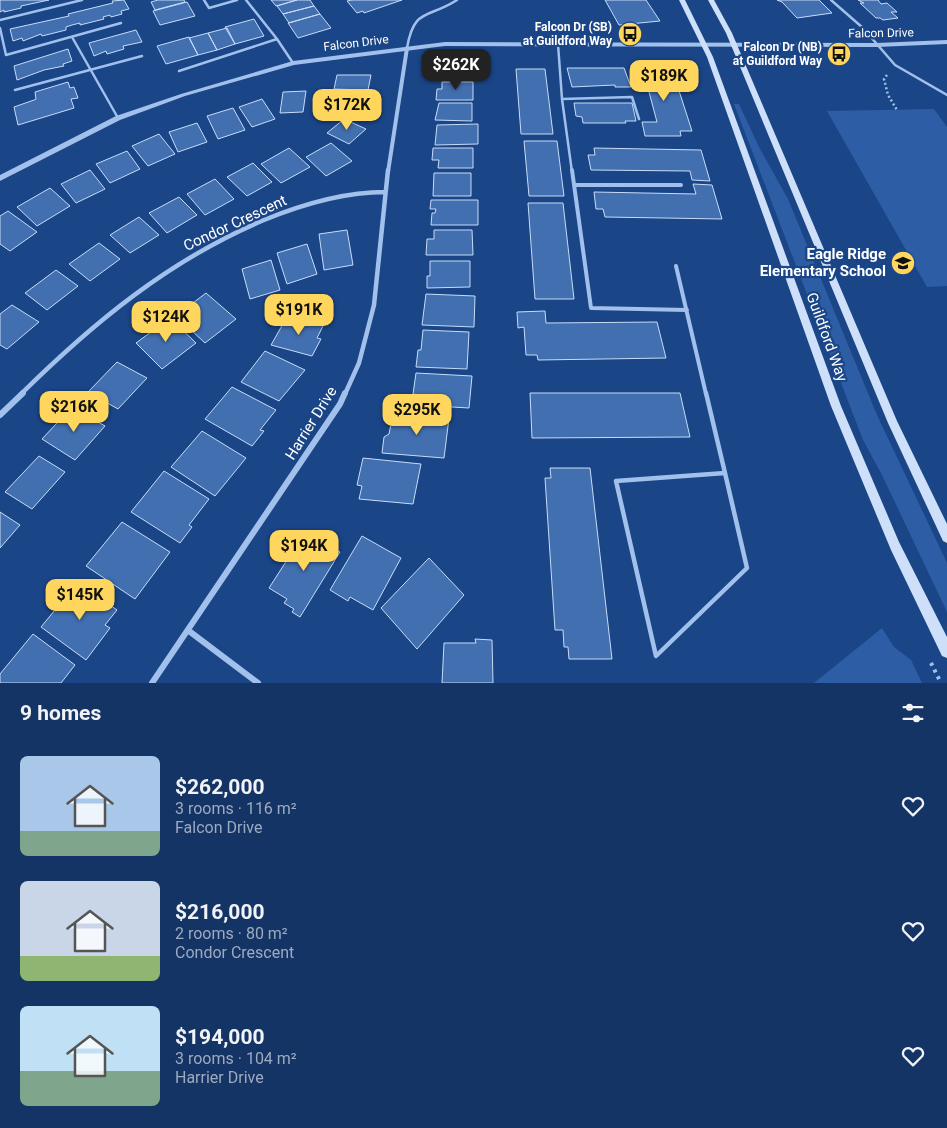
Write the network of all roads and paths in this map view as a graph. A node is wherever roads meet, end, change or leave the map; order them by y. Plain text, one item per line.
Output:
1 (82, 0) edge
2 (204, 0) edge
3 (237, 0) edge
4 (246, 0) edge
5 (457, 0) edge
6 (682, 0) edge
7 (711, 0) edge
8 (831, 0) edge
9 (0, 20) edge
10 (121, 23) dead end
11 (0, 28) edge
12 (72, 37) junction
13 (277, 39) junction
14 (947, 42) edge
15 (558, 44) junction
16 (704, 44) junction
17 (733, 44) junction
18 (877, 45) junction
19 (406, 48) junction
20 (142, 56) dead end
21 (293, 63) junction
22 (895, 65) junction
23 (90, 70) junction
24 (178, 71) dead end
25 (15, 90) dead end
26 (947, 95) edge
27 (562, 99) junction
28 (898, 110) dead end
29 (118, 118) junction
30 (639, 119) dead end
31 (0, 178) edge
32 (574, 185) junction
33 (681, 185) dead end
34 (385, 192) junction
35 (676, 266) dead end
36 (687, 310) junction
37 (0, 415) edge
38 (725, 473) junction
39 (947, 536) edge
40 (189, 631) junction
41 (947, 651) edge
42 (152, 683) edge
43 (258, 683) edge

1 - 9 lane
2 - 3 lane
4 - 13 lane
5 - 19 lane
6 - 16 main road, Guildford Way
7 - 17 main road, Guildford Way
8 - 18 lane
10 - 12 lane
11 - 12 lane
12 - 23 lane
13 - 21 lane
13 - 24 lane
14 - 18 street, Falcon Drive
15 - 16 street, Falcon Drive
15 - 19 street, Falcon Drive
15 - 27 lane
16 - 17 street, Falcon Drive
16 - 41 main road, Guildford Way
17 - 18 street, Falcon Drive
17 - 39 main road, Guildford Way
18 - 22 lane
19 - 21 street, Falcon Drive
19 - 34 street, Harrier Drive
20 - 23 lane
21 - 29 street, Falcon Drive
22 - 26 lane
22 - 28 path
23 - 25 lane
23 - 29 lane
27 - 30 lane
27 - 32 lane
29 - 31 street, Falcon Drive
32 - 33 lane
32 - 36 lane
34 - 37 street, Condor Crescent
34 - 40 street, Harrier Drive
35 - 36 lane
36 - 38 lane
38 - 38 lane
40 - 42 street, Harrier Drive
40 - 43 street

